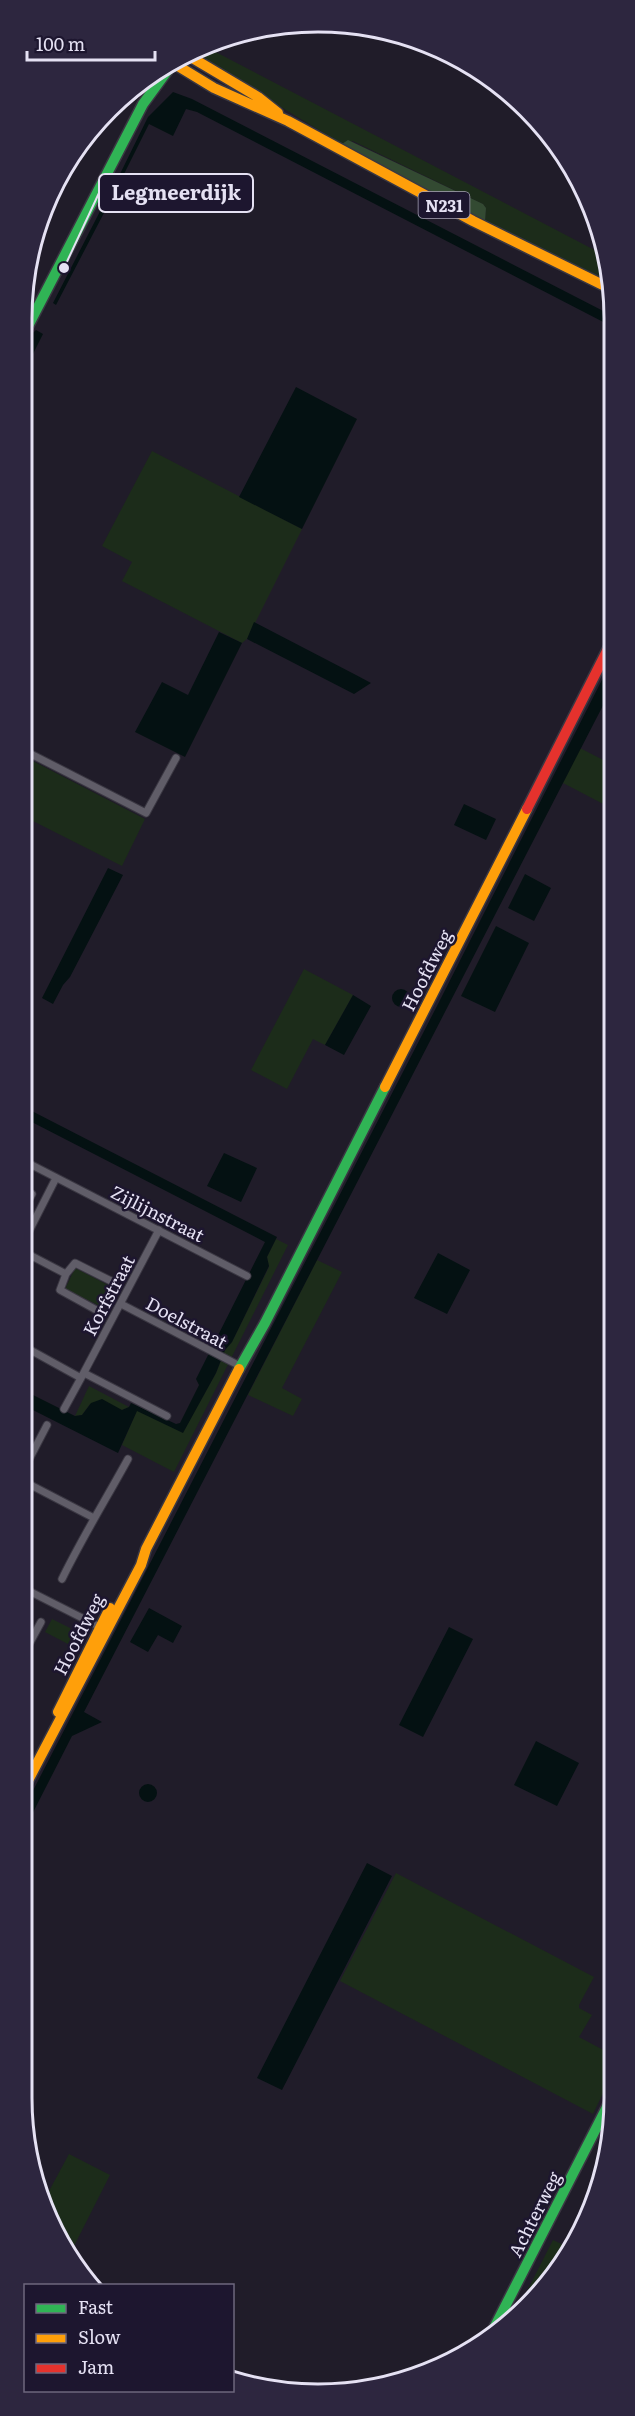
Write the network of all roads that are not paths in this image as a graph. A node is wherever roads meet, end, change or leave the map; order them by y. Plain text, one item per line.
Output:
1 (195, 59) edge
2 (180, 67) edge
3 (166, 76) edge
4 (154, 83) edge
5 (153, 88) junction
6 (288, 121) junction
7 (601, 284) edge
8 (32, 318) edge
9 (604, 657) edge
10 (32, 755) edge
11 (176, 758) dead end
12 (32, 1165) edge
13 (56, 1178) junction
14 (32, 1226) edge
15 (159, 1230) junction
16 (32, 1256) edge
17 (66, 1274) junction
18 (247, 1276) dead end
19 (115, 1283) dead end
20 (121, 1304) junction
21 (100, 1312) dead end
22 (32, 1350) edge
23 (240, 1366) junction
24 (83, 1375) junction
25 (64, 1409) dead end
26 (167, 1416) dead end
27 (47, 1425) dead end
28 (34, 1450) joint
29 (32, 1454) edge
30 (128, 1459) dead end
31 (32, 1486) edge
32 (94, 1518) junction
33 (62, 1579) dead end
34 (32, 1593) edge
35 (41, 1622) dead end
36 (104, 1629) junction
37 (32, 1639) edge
38 (32, 1773) edge
39 (603, 2115) edge
40 (498, 2320) edge

1 - 6 main road, N231
2 - 6 main road, N231
3 - 5 main road
4 - 5 main road
5 - 8 main road
6 - 7 main road, N231
9 - 23 main road, Hoofdweg
10 - 11 street
12 - 13 street, Zijlijnstraat
13 - 14 street
13 - 15 street, Zijlijnstraat
15 - 18 street, Zijlijnstraat
15 - 20 street, Korfstraat
16 - 17 street
17 - 19 street
17 - 21 street
20 - 23 street, Doelstraat
20 - 24 street, Korfstraat
22 - 24 street
23 - 36 main road, Hoofdweg
24 - 25 street, Korfstraat
24 - 26 street
27 - 28 street
28 - 29 street
30 - 32 street
31 - 32 street
32 - 33 street
34 - 36 street
35 - 37 street
36 - 38 main road, Hoofdweg
39 - 40 main road, Achterweg

